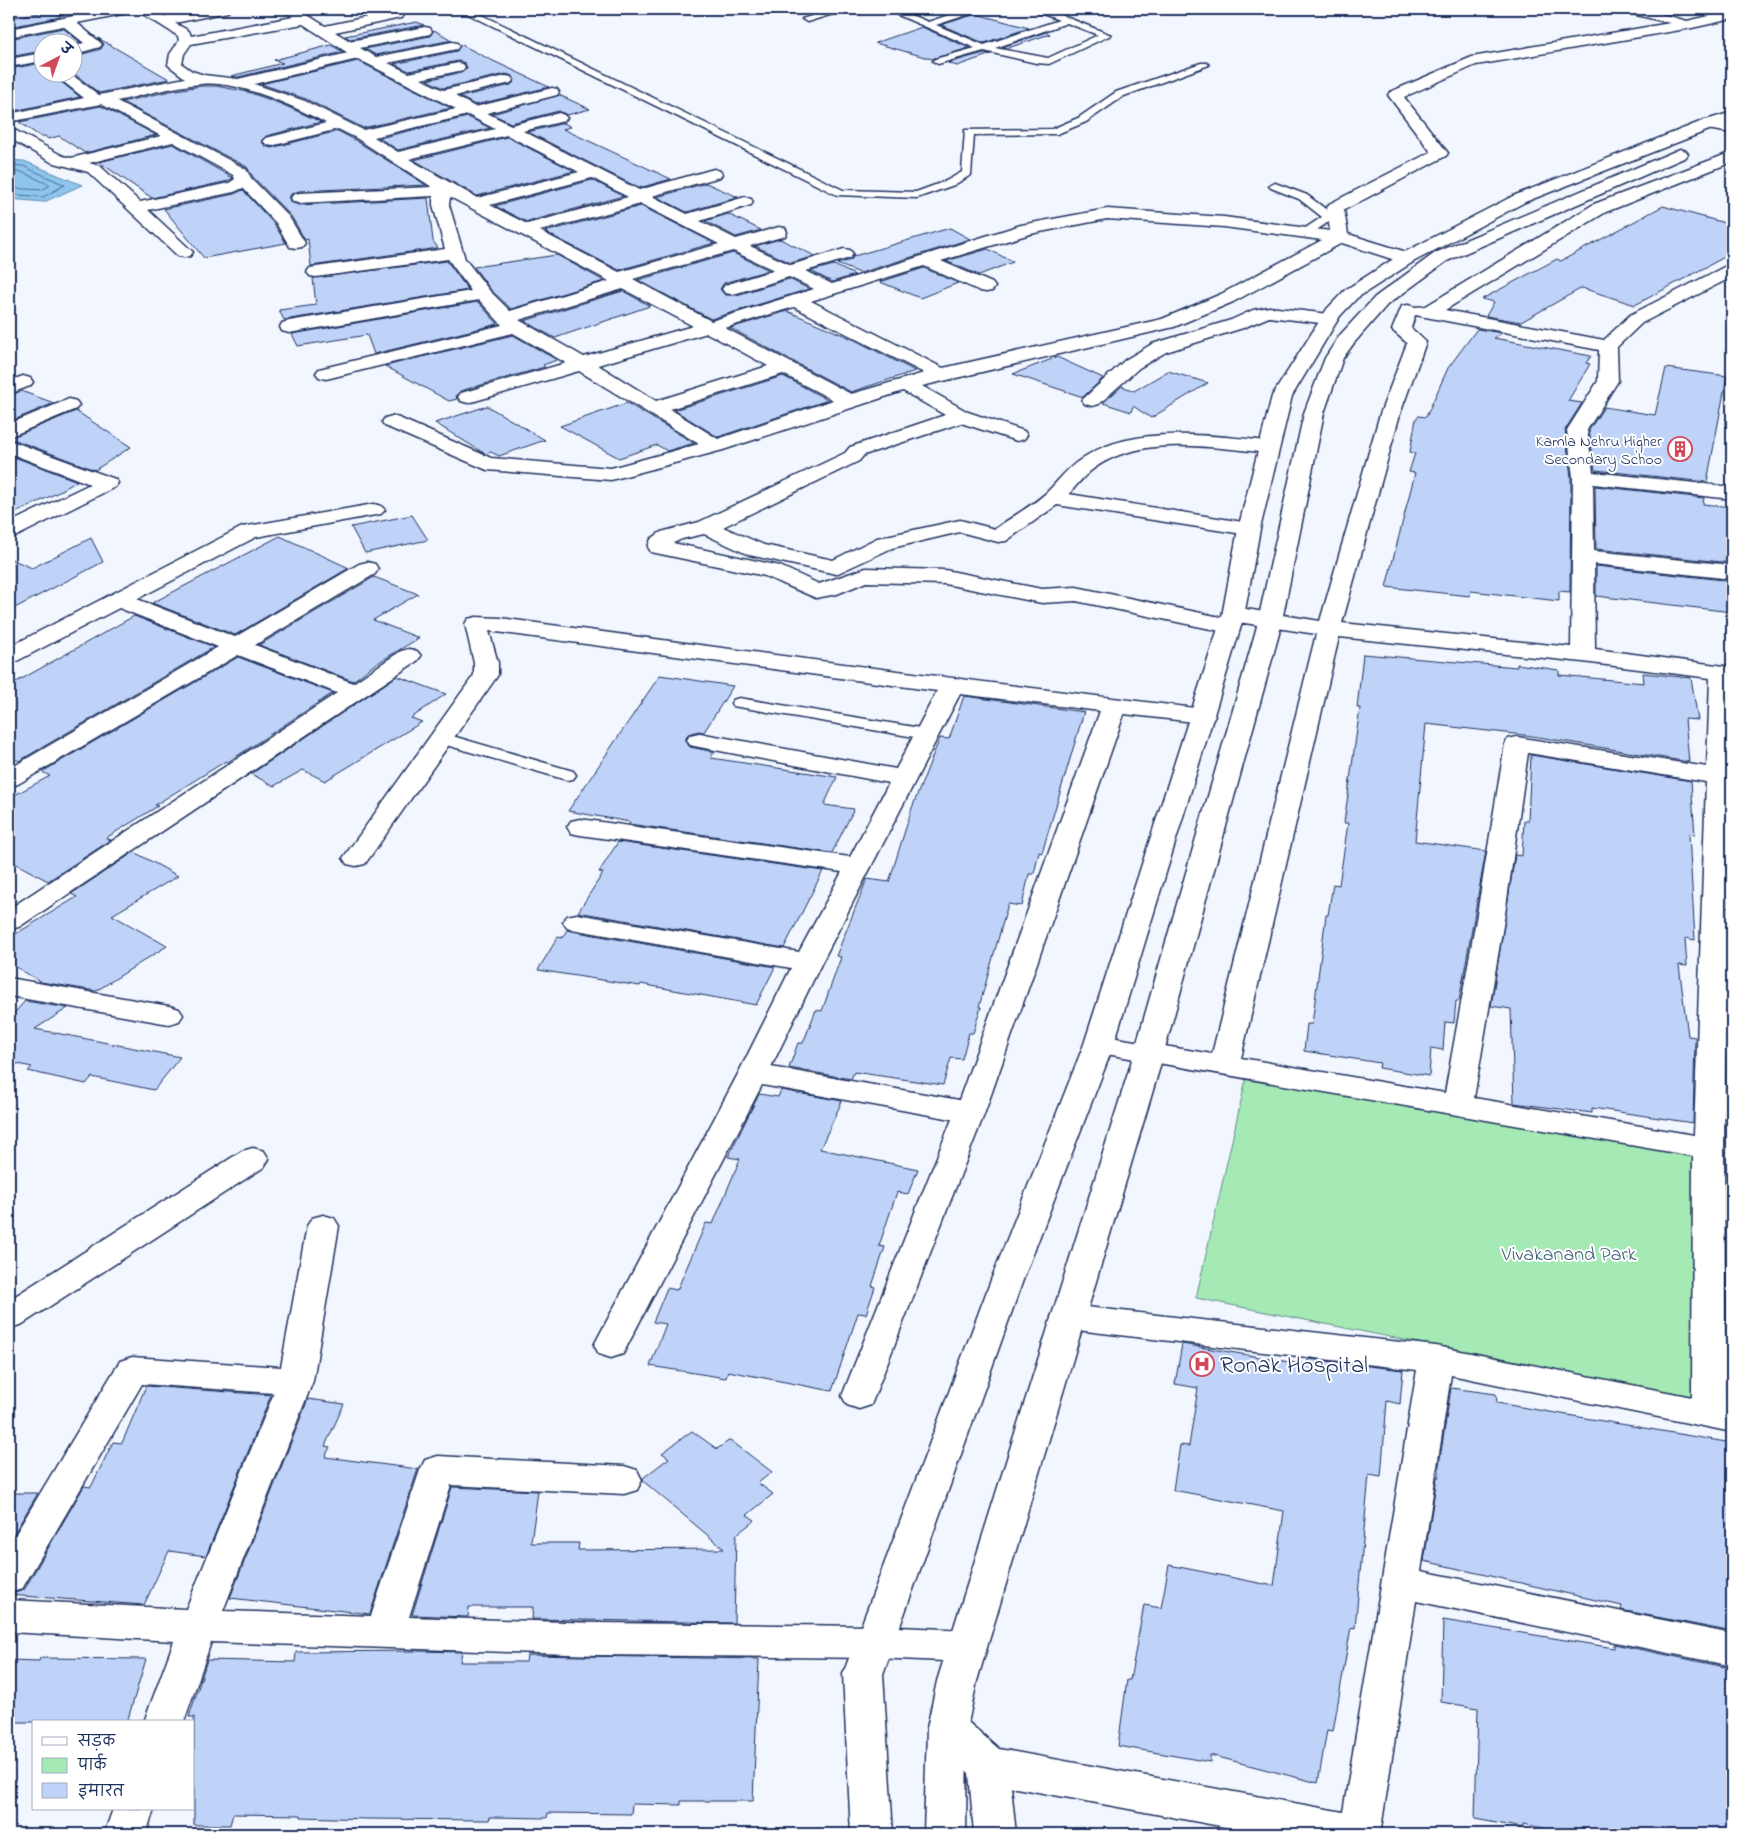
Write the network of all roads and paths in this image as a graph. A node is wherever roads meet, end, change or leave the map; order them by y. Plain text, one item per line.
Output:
1 (127, 9) edge
2 (142, 9) edge
3 (223, 9) edge
4 (463, 9) edge
5 (844, 9) edge
6 (889, 9) edge
7 (976, 9) edge
8 (1038, 9) edge
9 (1630, 9) edge
10 (302, 13) edge
11 (396, 15) dead end
12 (1732, 15) edge
13 (807, 19) dead end
14 (65, 21) junction
15 (162, 21) junction
16 (1065, 21) junction
17 (1692, 24) junction
18 (927, 25) junction
19 (324, 30) junction
20 (426, 31) dead end
21 (9, 32) edge
22 (79, 32) edge
23 (82, 34) edge
24 (186, 42) junction
25 (452, 46) dead end
26 (82, 48) edge
27 (984, 48) junction
28 (354, 50) junction
29 (32, 60) edge
30 (375, 61) junction
31 (938, 61) dead end
32 (9, 64) edge
33 (1204, 65) dead end
34 (458, 67) dead end
35 (407, 78) junction
36 (202, 79) junction
37 (506, 80) dead end
38 (73, 82) edge
39 (238, 83) junction
40 (552, 92) dead end
41 (442, 96) junction
42 (99, 99) junction
43 (472, 111) junction
44 (1732, 116) edge
45 (9, 118) edge
46 (560, 118) dead end
47 (340, 124) junction
48 (1705, 125) junction
49 (510, 130) junction
50 (1732, 130) edge
51 (9, 132) edge
52 (361, 135) junction
53 (175, 137) junction
54 (271, 141) dead end
55 (396, 157) junction
56 (1732, 157) edge
57 (69, 163) junction
58 (594, 173) junction
59 (714, 174) dead end
60 (244, 180) junction
61 (1275, 186) dead end
62 (442, 189) junction
63 (640, 197) junction
64 (299, 198) dead end
65 (745, 202) dead end
66 (476, 204) junction
67 (136, 208) junction
68 (685, 220) junction
69 (526, 230) junction
70 (779, 232) dead end
71 (1306, 232) junction
72 (1340, 237) junction
73 (296, 243) dead end
74 (735, 245) junction
75 (184, 252) dead end
76 (456, 253) junction
77 (844, 254) dead end
78 (1407, 258) junction
79 (924, 260) junction
80 (1732, 270) edge
81 (789, 271) junction
82 (316, 272) dead end
83 (622, 280) junction
84 (986, 287) dead end
85 (731, 289) dead end
86 (829, 289) junction
87 (483, 294) junction
88 (794, 300) junction
89 (1381, 301) junction
90 (1419, 311) junction
91 (1329, 319) junction
92 (511, 322) junction
93 (289, 326) dead end
94 (709, 327) junction
95 (1608, 346) junction
96 (582, 364) junction
97 (785, 367) junction
98 (326, 373) dead end
99 (941, 374) junction
100 (906, 385) junction
101 (468, 397) dead end
102 (1092, 400) dead end
103 (849, 401) junction
104 (69, 404) dead end
105 (654, 408) junction
106 (961, 416) junction
107 (392, 422) dead end
108 (9, 431) edge
109 (1017, 435) dead end
110 (9, 446) edge
111 (716, 446) junction
112 (1269, 447) junction
113 (1583, 476) junction
114 (1732, 493) edge
115 (1053, 498) junction
116 (374, 510) dead end
117 (706, 527) junction
118 (1249, 529) junction
119 (9, 531) edge
120 (1582, 556) junction
121 (367, 569) dead end
122 (1732, 572) edge
123 (119, 600) junction
124 (1271, 619) junction
125 (1232, 620) junction
126 (1329, 629) junction
127 (237, 645) junction
128 (9, 656) edge
129 (409, 656) dead end
130 (1583, 656) junction
131 (1727, 673) edge
132 (952, 686) junction
133 (355, 692) junction
134 (739, 703) dead end
135 (1115, 704) junction
136 (1203, 716) junction
137 (926, 734) junction
138 (442, 738) junction
139 (699, 740) dead end
140 (567, 775) dead end
141 (1719, 776) junction
142 (903, 778) junction
143 (9, 779) edge
144 (580, 827) dead end
145 (1725, 829) edge
146 (356, 858) dead end
147 (858, 866) junction
148 (1724, 920) edge
149 (9, 921) edge
150 (577, 922) dead end
151 (808, 962) junction
152 (9, 987) edge
153 (169, 1015) dead end
154 (1099, 1044) junction
155 (1148, 1053) junction
156 (1224, 1066) junction
157 (753, 1074) junction
158 (1458, 1106) junction
159 (970, 1112) junction
160 (1709, 1148) junction
161 (253, 1159) dead end
162 (323, 1226) dead end
163 (9, 1316) edge
164 (1068, 1317) junction
165 (611, 1345) dead end
166 (1436, 1359) junction
167 (296, 1381) junction
168 (859, 1396) dead end
169 (1720, 1417) edge
170 (624, 1480) dead end
171 (9, 1578) edge
172 (1400, 1582) junction
173 (9, 1616) edge
174 (198, 1626) junction
175 (385, 1631) junction
176 (875, 1642) junction
177 (967, 1646) junction
178 (1732, 1650) edge
179 (165, 1720) edge
180 (947, 1728) junction
181 (988, 1765) junction
182 (134, 1810) edge
183 (125, 1834) edge
184 (872, 1834) edge
185 (945, 1834) edge
186 (995, 1834) edge
187 (1361, 1834) edge

1 - 14 street
2 - 15 street
3 - 15 street
4 - 33 lane
5 - 13 lane
6 - 18 lane
7 - 18 lane
8 - 16 lane
9 - 17 street
10 - 19 street
10 - 24 street
11 - 19 street
12 - 17 street
14 - 21 street
14 - 22 street
15 - 24 street
16 - 27 lane
16 - 27 lane
17 - 72 street
18 - 27 lane
19 - 28 street
20 - 28 street
23 - 26 street
24 - 36 street
25 - 30 street
27 - 31 lane
28 - 30 street
28 - 39 street
29 - 32 street
30 - 35 street
34 - 35 street
35 - 41 street
36 - 39 street
36 - 42 street
37 - 41 street
38 - 42 street
39 - 47 street
40 - 43 street
41 - 43 street
42 - 45 street
42 - 53 street
43 - 49 street
43 - 52 street
44 - 48 street
46 - 49 street
47 - 52 street
47 - 54 street
48 - 50 street
48 - 78 street
49 - 55 street
49 - 58 street
50 - 89 street
51 - 57 street
52 - 55 street
53 - 57 street
53 - 60 street
55 - 62 street
56 - 90 street
57 - 67 street
58 - 63 street
58 - 66 street
59 - 63 street
60 - 67 street
60 - 73 street
61 - 71 lane
62 - 64 street
62 - 66 street
62 - 76 street
63 - 68 street
63 - 69 street
65 - 68 street
66 - 69 street
67 - 75 street
68 - 74 street
69 - 83 street
70 - 74 street
71 - 72 street
71 - 79 street
72 - 78 street
72 - 99 street
74 - 81 street
74 - 83 street
76 - 82 street
76 - 87 street
77 - 81 street
78 - 91 street
79 - 84 street
79 - 86 street
80 - 95 street
81 - 85 street
81 - 86 street
83 - 92 street
83 - 94 street
86 - 88 street
87 - 92 street
87 - 93 street
88 - 94 street
88 - 99 street
89 - 90 street
89 - 124 street
90 - 95 street
90 - 126 street
91 - 102 street
91 - 112 street
92 - 96 street
92 - 98 street
94 - 96 street
94 - 97 street
95 - 113 street
96 - 101 street
96 - 105 street
97 - 103 street
97 - 105 street
99 - 100 street
100 - 103 street
100 - 106 street
103 - 111 street
104 - 108 street
105 - 111 street
106 - 109 street
106 - 117 street
107 - 111 street
110 - 119 street
112 - 115 street
112 - 118 street
113 - 114 street
113 - 120 street
115 - 117 street
115 - 118 street
116 - 123 street
117 - 125 street
118 - 125 street
120 - 122 street
120 - 130 street
121 - 127 street
123 - 127 street
123 - 128 street
124 - 125 street
124 - 126 street
124 - 155 street
125 - 136 street
126 - 130 street
126 - 156 street
127 - 133 street
127 - 143 street
129 - 133 street
130 - 131 street
131 - 141 street
132 - 135 street
132 - 137 street
132 - 138 street
133 - 149 street
134 - 137 lane
135 - 136 street
135 - 159 street
136 - 154 street
137 - 142 street
138 - 140 lane
138 - 146 street
139 - 142 street
141 - 145 street
141 - 158 street
142 - 147 street
144 - 147 street
145 - 148 street
147 - 151 street
148 - 160 street
150 - 151 street
151 - 157 street
152 - 153 street
154 - 155 street
154 - 176 street
155 - 156 street
155 - 164 street
156 - 158 street
157 - 159 street
157 - 165 street
158 - 160 street
159 - 168 street
160 - 169 street
161 - 163 street
162 - 167 street
164 - 166 street
164 - 177 street
166 - 169 street
166 - 172 street
167 - 171 street
167 - 174 street
170 - 175 street
172 - 178 street
172 - 187 street
173 - 174 street
174 - 175 street
174 - 179 street
175 - 176 street
176 - 177 street
176 - 184 street
177 - 180 street
180 - 181 street
180 - 185 street
181 - 186 street
181 - 187 street
182 - 183 street

